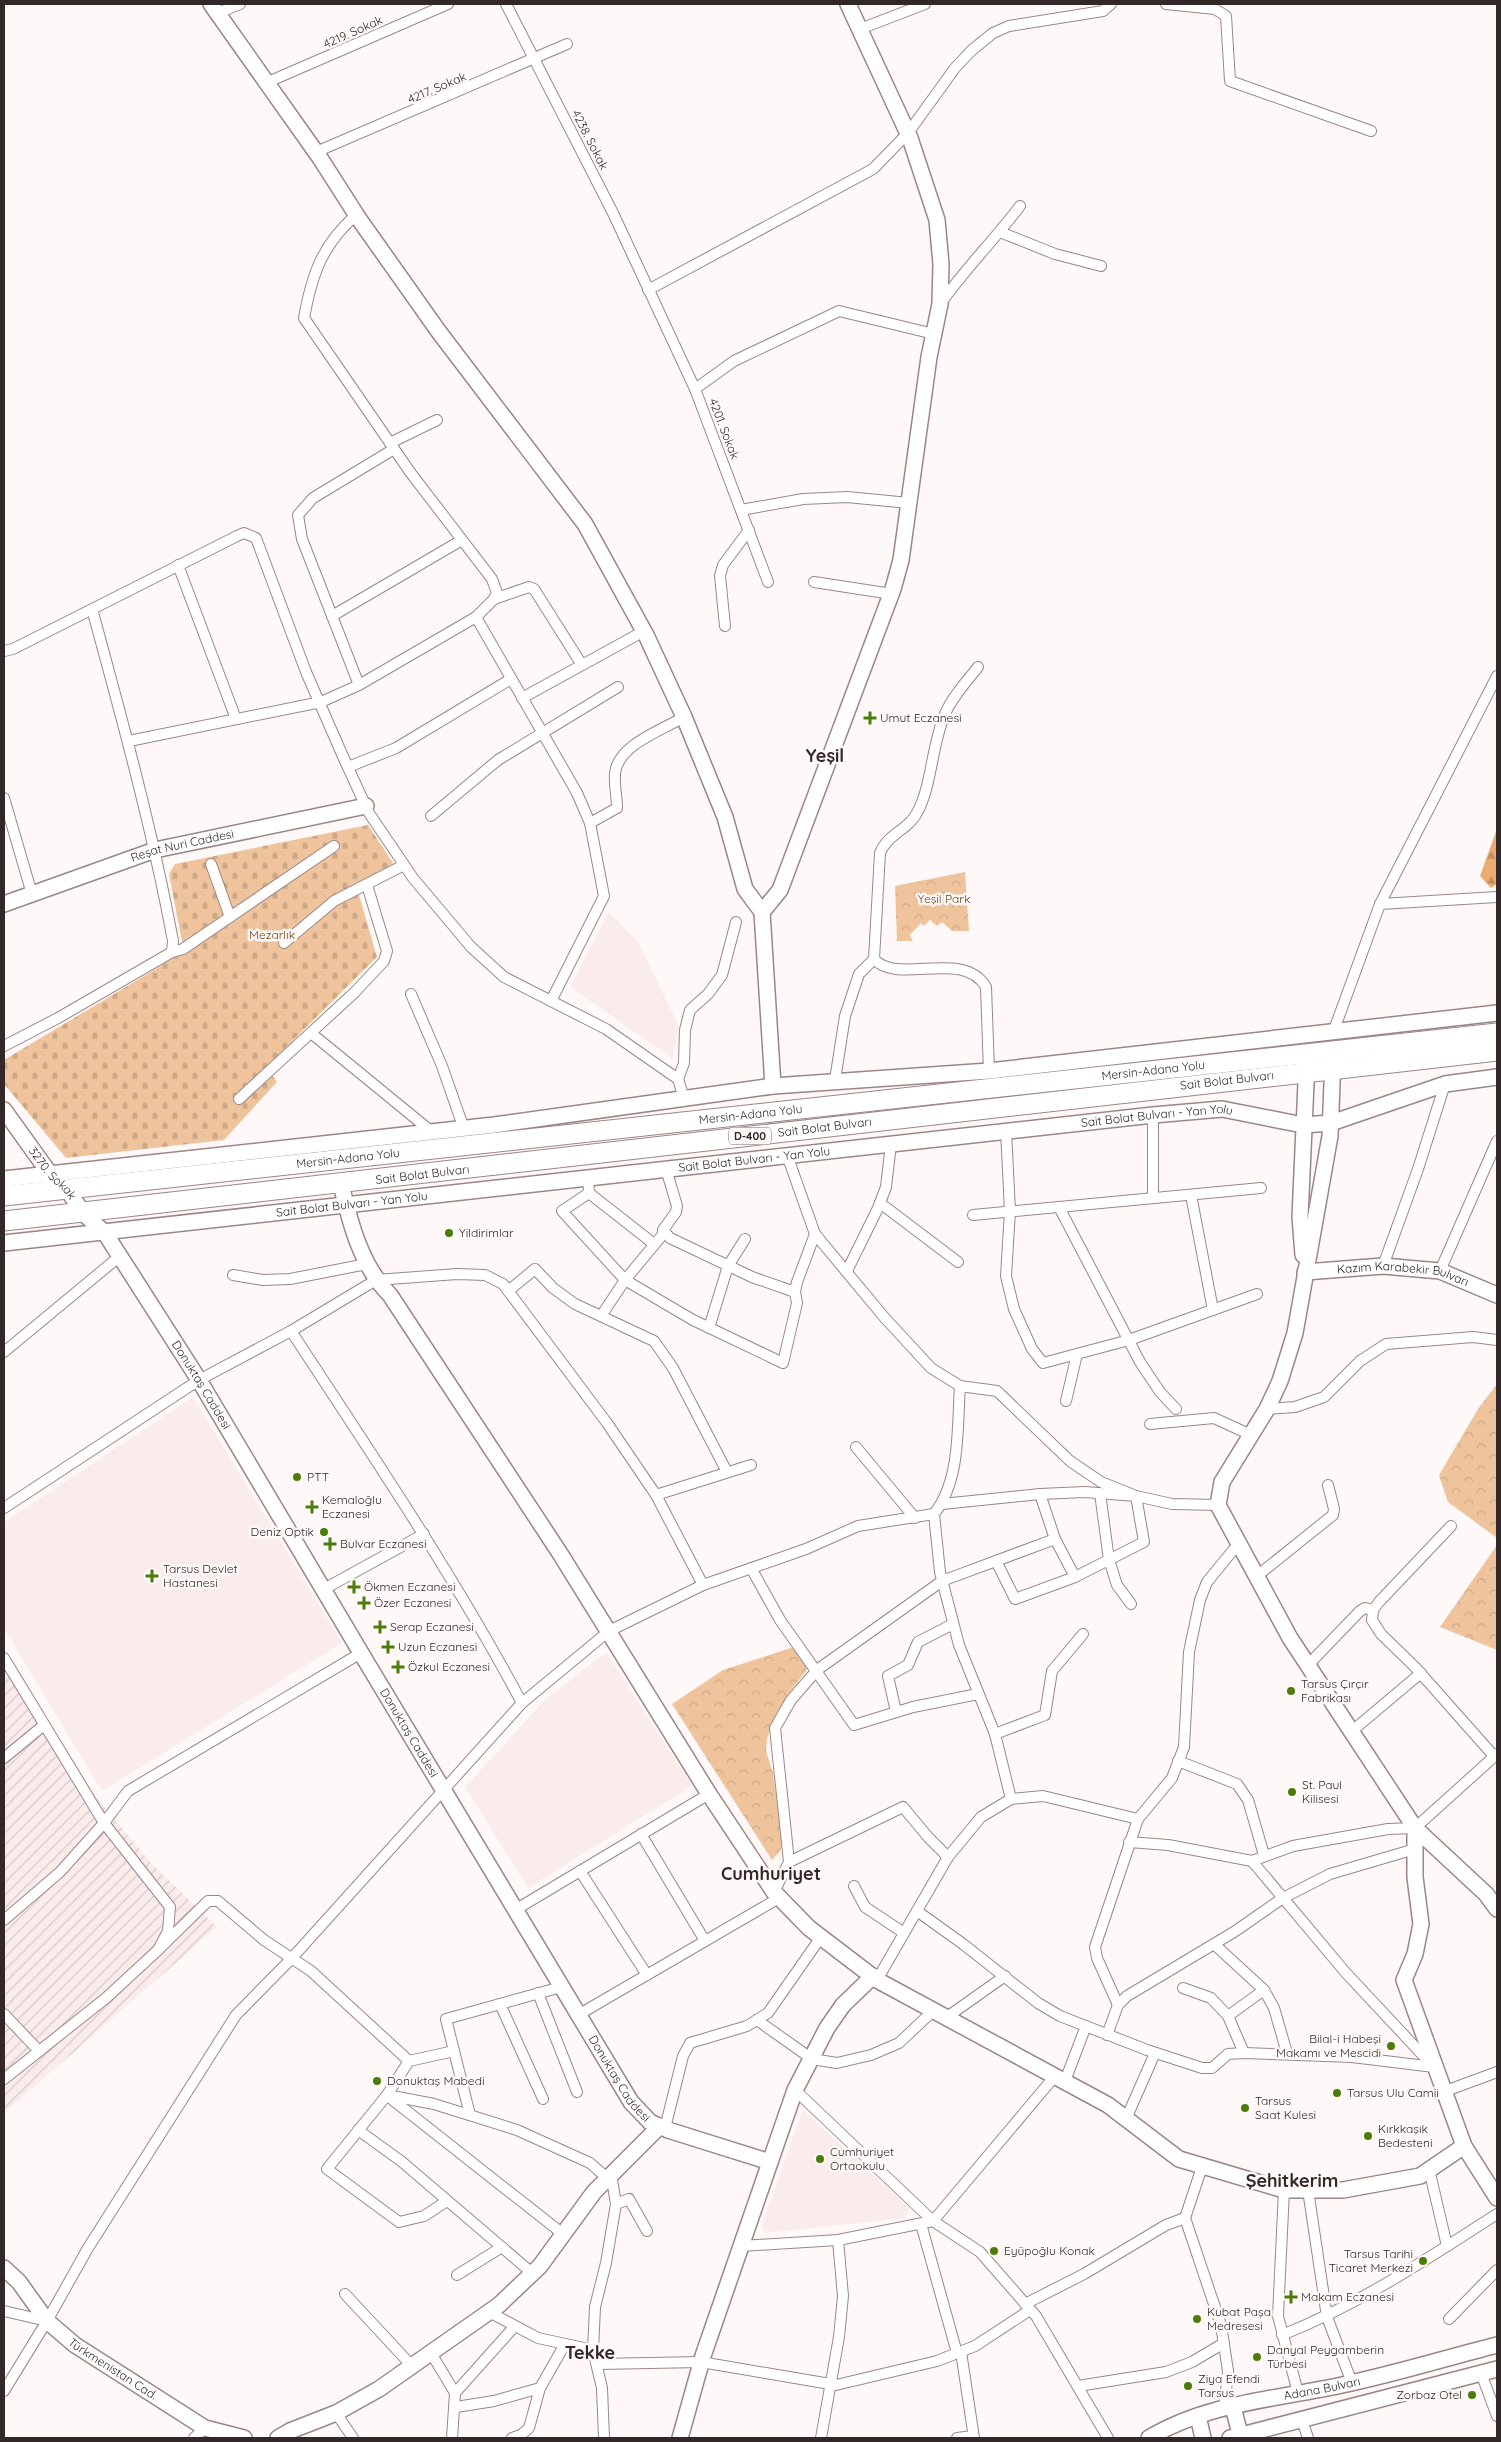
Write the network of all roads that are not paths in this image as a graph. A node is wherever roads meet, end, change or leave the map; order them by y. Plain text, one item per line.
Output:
1 (240, 4) edge
2 (448, 4) edge
3 (506, 4) edge
4 (848, 4) edge
5 (925, 4) edge
6 (1111, 4) edge
7 (1166, 4) edge
8 (215, 8) edge
9 (860, 28) junction
10 (567, 44) dead end
11 (535, 60) junction
12 (268, 82) junction
13 (1371, 131) dead end
14 (908, 133) junction
15 (316, 152) junction
16 (1020, 206) dead end
17 (356, 215) junction
18 (1000, 232) junction
19 (1101, 266) dead end
20 (648, 290) junction
21 (940, 304) junction
22 (934, 334) junction
23 (695, 389) junction
24 (437, 420) dead end
25 (392, 446) junction
26 (909, 503) junction
27 (741, 510) junction
28 (749, 530) junction
29 (462, 540) junction
30 (178, 566) junction
31 (768, 582) dead end
32 (814, 582) dead end
33 (892, 594) junction
34 (494, 599) junction
35 (92, 609) junction
36 (332, 616) junction
37 (476, 617) junction
38 (725, 626) dead end
39 (644, 631) junction
40 (4, 651) edge
41 (582, 665) junction
42 (978, 666) dead end
43 (1497, 676) edge
44 (511, 679) junction
45 (359, 686) junction
46 (618, 687) dead end
47 (522, 698) junction
48 (320, 702) junction
49 (684, 718) junction
50 (236, 719) junction
51 (542, 732) junction
52 (128, 741) junction
53 (348, 767) junction
54 (4, 798) edge
55 (366, 806) junction
56 (431, 816) dead end
57 (590, 823) junction
58 (334, 846) dead end
59 (155, 850) junction
60 (211, 864) dead end
61 (404, 865) junction
62 (367, 885) junction
63 (32, 894) junction
64 (1497, 897) edge
65 (4, 904) edge
66 (1380, 904) junction
67 (762, 912) junction
68 (230, 917) junction
69 (736, 922) dead end
70 (284, 943) dead end
71 (172, 952) junction
72 (874, 959) junction
73 (411, 994) dead end
74 (551, 1001) junction
75 (1497, 1013) edge
76 (1334, 1030) junction
77 (311, 1032) junction
78 (1497, 1033) edge
79 (1308, 1043) junction
80 (4, 1046) edge
81 (1497, 1051) edge
82 (1333, 1059) junction
83 (989, 1071) junction
84 (1307, 1071) junction
85 (1497, 1077) edge
86 (678, 1079) junction
87 (835, 1080) junction
88 (1445, 1084) junction
89 (773, 1086) junction
90 (684, 1098) junction
91 (239, 1099) dead end
92 (4, 1110) edge
93 (1153, 1115) junction
94 (1331, 1124) junction
95 (1302, 1125) junction
96 (464, 1129) junction
97 (1006, 1131) junction
98 (432, 1132) junction
99 (1497, 1141) edge
100 (892, 1144) junction
101 (787, 1155) junction
102 (666, 1169) junction
103 (50, 1174) junction
104 (4, 1179) edge
105 (341, 1184) junction
106 (588, 1185) junction
107 (1262, 1188) dead end
108 (67, 1189) junction
109 (1191, 1195) junction
110 (4, 1196) edge
111 (1153, 1198) junction
112 (880, 1203) junction
113 (346, 1205) junction
114 (1059, 1207) junction
115 (1010, 1212) junction
116 (83, 1213) junction
117 (973, 1215) dead end
118 (4, 1221) edge
119 (105, 1233) junction
120 (664, 1233) junction
121 (816, 1234) junction
122 (744, 1239) dead end
123 (4, 1243) edge
124 (654, 1244) junction
125 (120, 1256) junction
126 (958, 1262) dead end
127 (368, 1264) junction
128 (728, 1266) junction
129 (1383, 1266) junction
130 (847, 1271) junction
131 (1440, 1271) junction
132 (1305, 1272) junction
133 (233, 1275) dead end
134 (376, 1280) junction
135 (625, 1280) junction
136 (508, 1290) junction
137 (795, 1292) junction
138 (1257, 1294) dead end
139 (1497, 1295) edge
140 (1213, 1310) junction
141 (601, 1316) junction
142 (709, 1328) junction
143 (291, 1331) junction
144 (1129, 1340) junction
145 (1497, 1340) edge
146 (4, 1352) edge
147 (1077, 1354) junction
148 (199, 1380) junction
149 (960, 1386) junction
150 (1066, 1401) dead end
151 (1176, 1409) dead end
152 (1267, 1409) junction
153 (1150, 1424) dead end
154 (1251, 1435) junction
155 (856, 1447) dead end
156 (751, 1465) dead end
157 (727, 1472) junction
158 (1328, 1485) dead end
159 (1100, 1493) junction
160 (656, 1494) junction
161 (1040, 1494) junction
162 (1136, 1496) junction
163 (942, 1504) junction
164 (1218, 1505) junction
165 (4, 1508) edge
166 (934, 1514) junction
167 (915, 1518) junction
168 (1452, 1526) dead end
169 (424, 1534) junction
170 (1055, 1539) junction
171 (1239, 1543) junction
172 (1109, 1560) junction
173 (996, 1561) junction
174 (751, 1568) junction
175 (1257, 1576) junction
176 (1075, 1577) junction
177 (942, 1581) junction
178 (703, 1585) junction
179 (324, 1589) junction
180 (1131, 1604) dead end
181 (1373, 1610) junction
182 (953, 1624) junction
183 (609, 1631) junction
184 (1083, 1634) dead end
185 (360, 1653) junction
186 (4, 1658) edge
187 (1308, 1665) junction
188 (817, 1670) junction
189 (1420, 1674) junction
190 (978, 1694) junction
191 (522, 1703) junction
192 (896, 1712) junction
193 (44, 1724) junction
194 (1352, 1732) junction
195 (995, 1734) junction
196 (1495, 1755) edge
197 (4, 1758) edge
198 (1178, 1761) junction
199 (443, 1791) junction
200 (709, 1794) junction
201 (1011, 1799) junction
202 (1138, 1819) junction
203 (104, 1823) junction
204 (1415, 1828) junction
205 (641, 1834) junction
206 (1129, 1842) junction
207 (1415, 1849) junction
208 (1264, 1855) junction
209 (948, 1857) junction
210 (1252, 1861) junction
211 (789, 1862) junction
212 (580, 1872) junction
213 (854, 1886) dead end
214 (777, 1895) junction
215 (1283, 1898) junction
216 (1497, 1909) edge
217 (515, 1910) junction
218 (917, 1911) junction
219 (4, 1920) edge
220 (904, 1933) junction
221 (821, 1937) junction
222 (705, 1941) junction
223 (1214, 1944) junction
224 (158, 1950) junction
225 (292, 1958) junction
226 (647, 1975) junction
227 (1005, 1976) junction
228 (875, 1978) junction
229 (561, 1986) junction
230 (1183, 1988) dead end
231 (1264, 1990) junction
232 (538, 1993) junction
233 (500, 2004) junction
234 (1118, 2005) junction
235 (4, 2014) edge
236 (941, 2014) junction
237 (578, 2015) junction
238 (1228, 2016) junction
239 (757, 2020) junction
240 (1086, 2026) junction
241 (1107, 2034) junction
242 (39, 2051) junction
243 (454, 2051) junction
244 (1155, 2053) junction
245 (1244, 2053) junction
246 (1287, 2053) junction
247 (812, 2059) junction
248 (409, 2061) junction
249 (1434, 2067) junction
250 (1497, 2072) edge
251 (4, 2079) edge
252 (1060, 2079) junction
253 (795, 2090) junction
254 (577, 2092) dead end
255 (1443, 2092) junction
256 (387, 2095) junction
257 (543, 2099) dead end
258 (470, 2115) junction
259 (1126, 2119) junction
260 (662, 2127) junction
261 (358, 2130) junction
262 (1464, 2146) junction
263 (770, 2162) junction
264 (1202, 2167) junction
265 (1429, 2169) junction
266 (609, 2176) junction
267 (1495, 2188) edge
268 (1284, 2190) junction
269 (1308, 2190) junction
270 (447, 2200) junction
271 (616, 2204) junction
272 (1497, 2214) edge
273 (1185, 2218) junction
274 (933, 2221) junction
275 (920, 2224) junction
276 (648, 2231) dead end
277 (563, 2234) junction
278 (838, 2240) junction
279 (741, 2246) junction
280 (1447, 2246) junction
281 (502, 2247) junction
282 (4, 2268) edge
283 (1497, 2270) edge
284 (532, 2273) junction
285 (457, 2275) dead end
286 (345, 2294) dead end
287 (1027, 2307) junction
288 (4, 2311) edge
289 (489, 2312) junction
290 (1327, 2317) junction
291 (1449, 2319) dead end
292 (47, 2321) junction
293 (514, 2327) junction
294 (1282, 2335) junction
295 (565, 2344) junction
296 (1224, 2344) junction
297 (1497, 2345) edge
298 (594, 2350) junction
299 (959, 2352) junction
300 (431, 2353) junction
301 (701, 2362) junction
302 (598, 2364) junction
303 (412, 2366) junction
304 (1497, 2369) edge
305 (1481, 2373) junction
306 (1352, 2383) junction
307 (831, 2384) junction
308 (1078, 2386) junction
309 (540, 2388) junction
310 (4, 2391) edge
311 (455, 2393) junction
312 (1298, 2394) junction
313 (456, 2407) junction
314 (1228, 2409) junction
315 (336, 2413) junction
316 (1198, 2416) junction
317 (1497, 2416) edge
318 (1302, 2420) junction
319 (199, 2433) edge
320 (973, 2437) edge
321 (1237, 2437) edge
322 (244, 2438) edge
323 (278, 2438) edge
324 (353, 2438) edge
325 (452, 2438) edge
326 (512, 2438) edge
327 (604, 2438) edge
328 (680, 2438) edge
329 (821, 2438) edge
330 (957, 2438) edge
331 (1108, 2438) edge
332 (1149, 2438) edge
333 (1203, 2438) edge
334 (1308, 2438) edge

1 - 8 street
2 - 12 street, 4219. Sokak
3 - 11 street, 4238. Sokak
4 - 9 street
5 - 9 street
6 - 14 street
7 - 13 street
8 - 12 street
9 - 14 street
10 - 11 street, 4217. Sokak
11 - 15 street, 4217. Sokak
11 - 20 street, 4238. Sokak
12 - 15 street
14 - 20 street
14 - 21 street
15 - 17 street
16 - 18 street
17 - 25 street
17 - 39 street
18 - 19 street
18 - 21 street
20 - 23 street, 4201. Sokak
21 - 22 street
22 - 23 street
22 - 26 street
23 - 27 street, 4201. Sokak
24 - 25 street
25 - 29 street
25 - 36 street
26 - 27 street
26 - 33 street
27 - 28 street, 4201. Sokak
28 - 31 street, 4201. Sokak
28 - 38 street
29 - 34 street
29 - 36 street
30 - 35 street
30 - 48 street
30 - 50 street
32 - 33 street
33 - 67 street
34 - 37 street
34 - 41 street
35 - 40 street
35 - 52 street
36 - 45 street
37 - 44 street
37 - 45 street
39 - 41 street
39 - 49 street
41 - 47 street
42 - 72 street
43 - 66 street
44 - 47 street
44 - 53 street
45 - 48 street
46 - 51 street
47 - 51 street
48 - 50 street
48 - 53 street
49 - 57 street
49 - 67 street
50 - 52 street
51 - 56 street
51 - 57 street
52 - 59 street
53 - 55 street
54 - 63 street
55 - 59 street, Reşat Nuri Caddesi
55 - 61 street
57 - 74 street
58 - 68 street
59 - 63 street, Reşat Nuri Caddesi
59 - 71 street
60 - 68 street
61 - 62 street
61 - 74 street
62 - 70 street
62 - 77 street
63 - 65 street, Reşat Nuri Caddesi
64 - 66 street
66 - 76 street
67 - 89 street
68 - 71 street
69 - 86 street
71 - 80 street
72 - 83 street
72 - 87 street
73 - 96 street
74 - 86 street
75 - 76 street
76 - 79 street
76 - 82 street
77 - 91 street
77 - 98 street
78 - 82 highway, Mersin-Adana Yolu / D-400
79 - 82 highway, Mersin-Adana Yolu / D-400
79 - 83 street
79 - 84 street
79 - 108 highway, Mersin-Adana Yolu / D-400
81 - 82 highway, Sait Bolat Bulvarı / D-400
82 - 84 highway, Sait Bolat Bulvarı / D-400
82 - 94 street
83 - 87 street
84 - 95 street
84 - 105 highway, Sait Bolat Bulvarı / D-400
85 - 88 street, Sait Bolat Bulvarı - Yan Yolu
86 - 90 street
87 - 89 street
88 - 94 street, Sait Bolat Bulvarı - Yan Yolu
88 - 129 street
89 - 90 street
90 - 96 street
92 - 103 street, 3270. Sokak
93 - 95 street, Sait Bolat Bulvarı - Yan Yolu
93 - 97 street, Sait Bolat Bulvarı - Yan Yolu
93 - 111 street
94 - 95 street, Sait Bolat Bulvarı - Yan Yolu
94 - 132 street
95 - 132 street
96 - 98 street
97 - 100 street, Sait Bolat Bulvarı - Yan Yolu
97 - 115 street
98 - 103 street
99 - 131 street
100 - 101 street, Sait Bolat Bulvarı - Yan Yolu
100 - 112 street
101 - 102 street, Sait Bolat Bulvarı - Yan Yolu
101 - 121 street
102 - 106 street, Sait Bolat Bulvarı - Yan Yolu
102 - 120 street
103 - 104 street
103 - 108 street, 3270. Sokak
105 - 113 street
105 - 116 highway, Sait Bolat Bulvarı / D-400
106 - 113 street, Sait Bolat Bulvarı - Yan Yolu
106 - 124 street
106 - 135 street
107 - 109 street
108 - 110 highway, Mersin-Adana Yolu / D-400
108 - 116 street, 3270. Sokak
109 - 111 street
109 - 140 street
111 - 114 street
112 - 126 street
112 - 130 street
113 - 119 street, Sait Bolat Bulvarı - Yan Yolu
113 - 127 street
114 - 115 street
114 - 144 street
115 - 117 street
115 - 147 street
116 - 118 highway, Sait Bolat Bulvarı / D-400
116 - 119 street, 3270. Sokak
119 - 123 street, Sait Bolat Bulvarı - Yan Yolu
119 - 125 street, Donuktaş Caddesi
120 - 124 street
120 - 128 street
121 - 130 street
121 - 137 street
122 - 128 street
124 - 135 street
125 - 146 street
125 - 148 street, Donuktaş Caddesi
127 - 133 street
127 - 134 street
128 - 137 street
128 - 142 street
129 - 131 street, Kazım Karabekir Bulvarı
129 - 132 street, Kazım Karabekir Bulvarı
130 - 149 street
131 - 139 street, Kazım Karabekir Bulvarı
132 - 152 street
134 - 136 street
134 - 143 street
134 - 183 street
135 - 141 street
135 - 142 street
136 - 141 street
136 - 160 street
137 - 142 street
138 - 140 street
140 - 144 street
141 - 157 street
143 - 148 street
143 - 169 street
144 - 147 street
144 - 151 street
145 - 152 street
147 - 150 street
148 - 165 street
148 - 179 street, Donuktaş Caddesi
149 - 162 street
149 - 163 street
152 - 154 street
153 - 154 street
154 - 164 street
155 - 167 street
156 - 157 street
157 - 160 street
158 - 175 street
159 - 161 street
159 - 162 street
159 - 172 street
160 - 178 street
161 - 163 street
161 - 170 street
162 - 164 street
162 - 172 street
163 - 166 street
164 - 171 street
166 - 167 street
166 - 177 street
167 - 174 street
168 - 181 street
169 - 179 street
169 - 191 street
170 - 173 street
170 - 176 street
171 - 175 street
171 - 198 street
172 - 176 street
172 - 180 street
173 - 176 street
173 - 177 street
174 - 178 street
174 - 188 street
175 - 187 street
177 - 182 street
177 - 188 street
178 - 183 street
179 - 185 street, Donuktaş Caddesi
181 - 187 street
181 - 189 street
182 - 190 street
182 - 192 street
183 - 191 street
183 - 200 street
184 - 195 street
185 - 199 street, Donuktaş Caddesi
185 - 203 street
186 - 193 street
187 - 194 street
188 - 192 street
188 - 211 street
189 - 194 street
189 - 196 street
190 - 192 street
190 - 195 street
191 - 199 street
193 - 197 street
193 - 203 street
194 - 204 street
195 - 201 street
196 - 204 street
198 - 202 street
198 - 208 street
199 - 217 street, Donuktaş Caddesi
199 - 225 street
200 - 205 street
200 - 214 street
201 - 202 street
201 - 209 street
202 - 206 street
203 - 219 street
203 - 224 street
204 - 207 street
204 - 208 street
204 - 216 street
205 - 212 street
205 - 222 street
206 - 210 street
206 - 234 street
207 - 215 street
207 - 249 street
208 - 210 street
209 - 211 street
209 - 218 street
210 - 215 street
211 - 214 street
212 - 217 street
212 - 226 street
213 - 220 street
214 - 221 street
214 - 222 street
215 - 223 street
215 - 249 street
217 - 229 street, Donuktaş Caddesi
218 - 220 street
218 - 227 street
220 - 228 street
221 - 228 street
221 - 239 street
222 - 226 street
223 - 231 street
223 - 234 street
224 - 225 street
224 - 242 street
225 - 248 street
225 - 292 street
226 - 237 street
227 - 236 street
227 - 240 street
228 - 236 street
228 - 247 street
229 - 232 street
229 - 237 street, Donuktaş Caddesi
230 - 238 street
231 - 238 street
231 - 246 street
232 - 233 street
232 - 254 street
233 - 243 street
233 - 257 street
234 - 241 street
235 - 242 street
236 - 247 street
236 - 252 street
237 - 260 street, Donuktaş Caddesi
238 - 245 street
239 - 247 street
239 - 260 street
240 - 241 street
240 - 252 street
241 - 244 street
242 - 251 street
243 - 248 street
243 - 258 street
244 - 245 street
244 - 259 street
245 - 246 street
246 - 249 street
247 - 253 street
248 - 256 street
249 - 255 street
250 - 255 street
252 - 259 street
252 - 274 street
253 - 263 street
253 - 274 street
255 - 262 street
256 - 258 street
256 - 261 street
256 - 277 street
258 - 266 street
259 - 264 street
260 - 263 street, Donuktaş Caddesi
260 - 266 street
261 - 270 street
261 - 270 street
262 - 265 street
262 - 267 street
263 - 279 street
264 - 268 street
264 - 273 street
265 - 269 street
265 - 280 street
266 - 271 street
266 - 277 street
268 - 269 street
268 - 294 street
269 - 290 street
270 - 281 street
271 - 276 street
271 - 298 street
272 - 280 street
273 - 287 street
273 - 296 street
274 - 275 street
274 - 287 street
275 - 278 street
275 - 299 street
277 - 284 street
278 - 279 street
278 - 307 street
279 - 301 street
280 - 290 street
281 - 284 street
281 - 285 street
282 - 292 street, Türkmenistan Cad.
283 - 291 street
284 - 289 street
286 - 303 street
287 - 299 street
287 - 308 street
288 - 292 street
289 - 293 street
289 - 300 street
290 - 294 street
290 - 306 street
292 - 310 street
292 - 319 street, Türkmenistan Cad.
293 - 295 street
293 - 311 street
294 - 312 street
295 - 298 street
295 - 309 street
296 - 308 street
296 - 314 street
297 - 306 street, Adana Bulvarı
298 - 302 street
299 - 307 street
299 - 320 street
300 - 303 street
300 - 311 street
301 - 302 street
301 - 307 street
301 - 328 street
302 - 327 street
303 - 315 street
304 - 305 street, Adana Bulvarı
305 - 317 street
305 - 318 street, Adana Bulvarı
306 - 312 street, Adana Bulvarı
307 - 329 street
308 - 331 street
309 - 313 street
309 - 326 street
311 - 313 street
312 - 314 street, Adana Bulvarı
313 - 325 street
314 - 316 street, Adana Bulvarı
314 - 321 street
315 - 323 street
315 - 324 street
316 - 332 street, Adana Bulvarı
316 - 333 street
318 - 321 street, Adana Bulvarı
318 - 334 street
319 - 322 street, Türkmenistan Cad.
320 - 330 street

